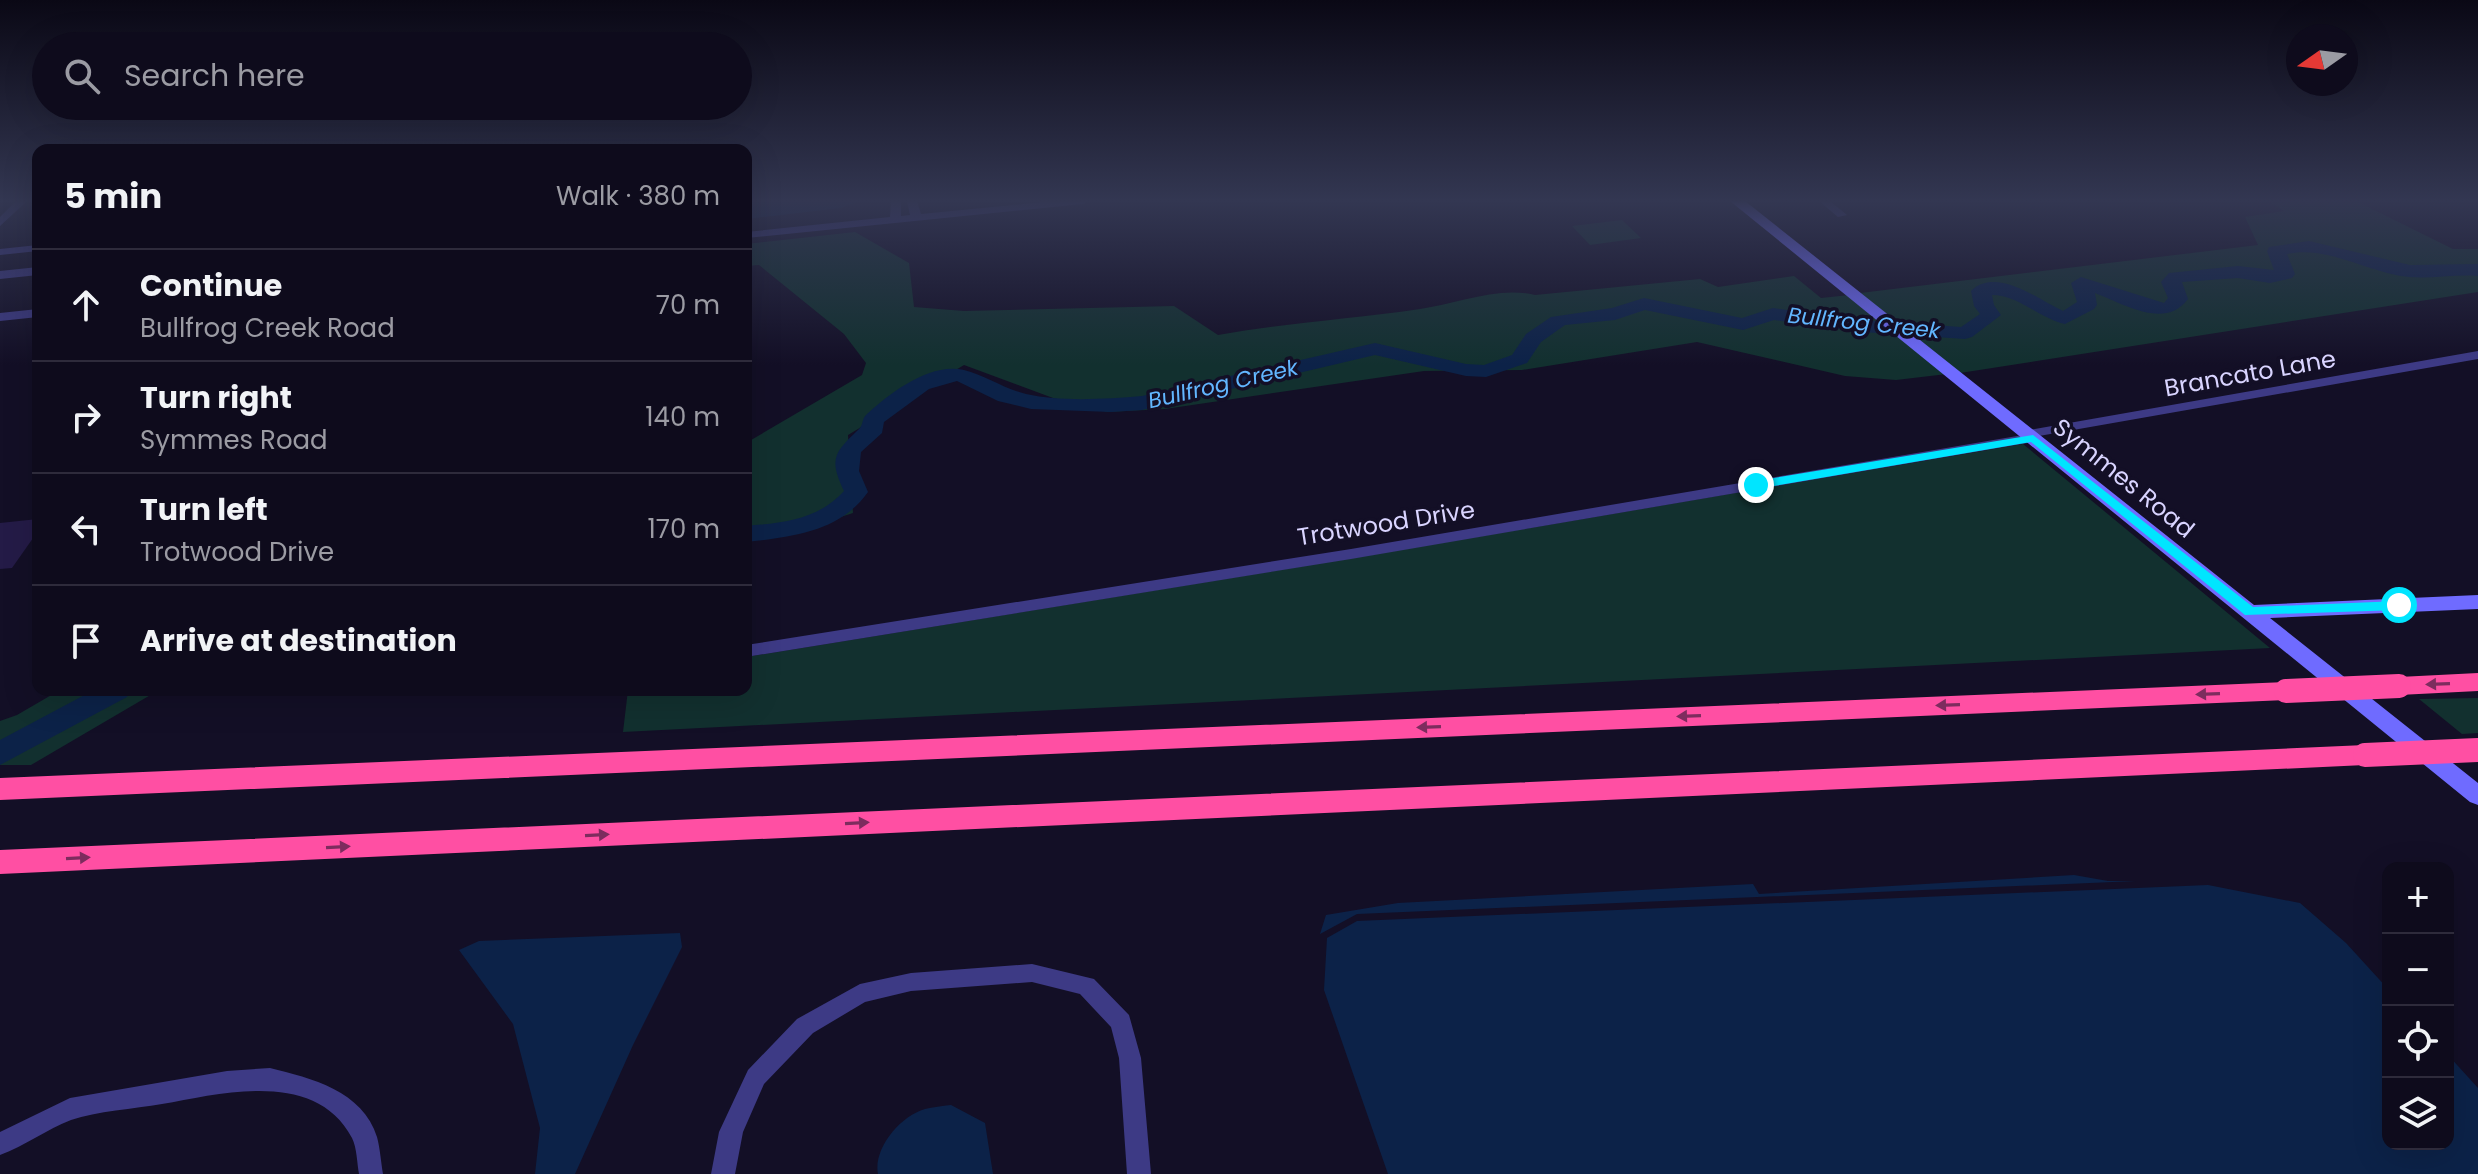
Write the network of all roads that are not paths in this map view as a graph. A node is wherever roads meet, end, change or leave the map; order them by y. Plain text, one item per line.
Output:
1 (1806, 256) edge
2 (32, 272) edge
3 (0, 275) edge
4 (32, 314) edge
5 (0, 317) edge
6 (2478, 355) edge
7 (2031, 436) junction
8 (2478, 602) edge
9 (2250, 612) junction
10 (752, 650) edge
11 (2478, 682) edge
12 (2478, 750) edge
13 (0, 789) edge
14 (2478, 796) edge
15 (0, 862) edge
16 (0, 1144) edge
17 (371, 1174) edge
18 (723, 1174) edge
19 (1139, 1174) edge

1 - 7 street, Symmes Road
2 - 3 street
4 - 5 street
6 - 7 street, Brancato Lane
7 - 9 street, Symmes Road
7 - 10 street, Trotwood Drive
8 - 9 street
9 - 14 street, Symmes Road
11 -> 13 highway, bridge
15 -> 12 highway, bridge
16 - 17 street
18 - 19 street

